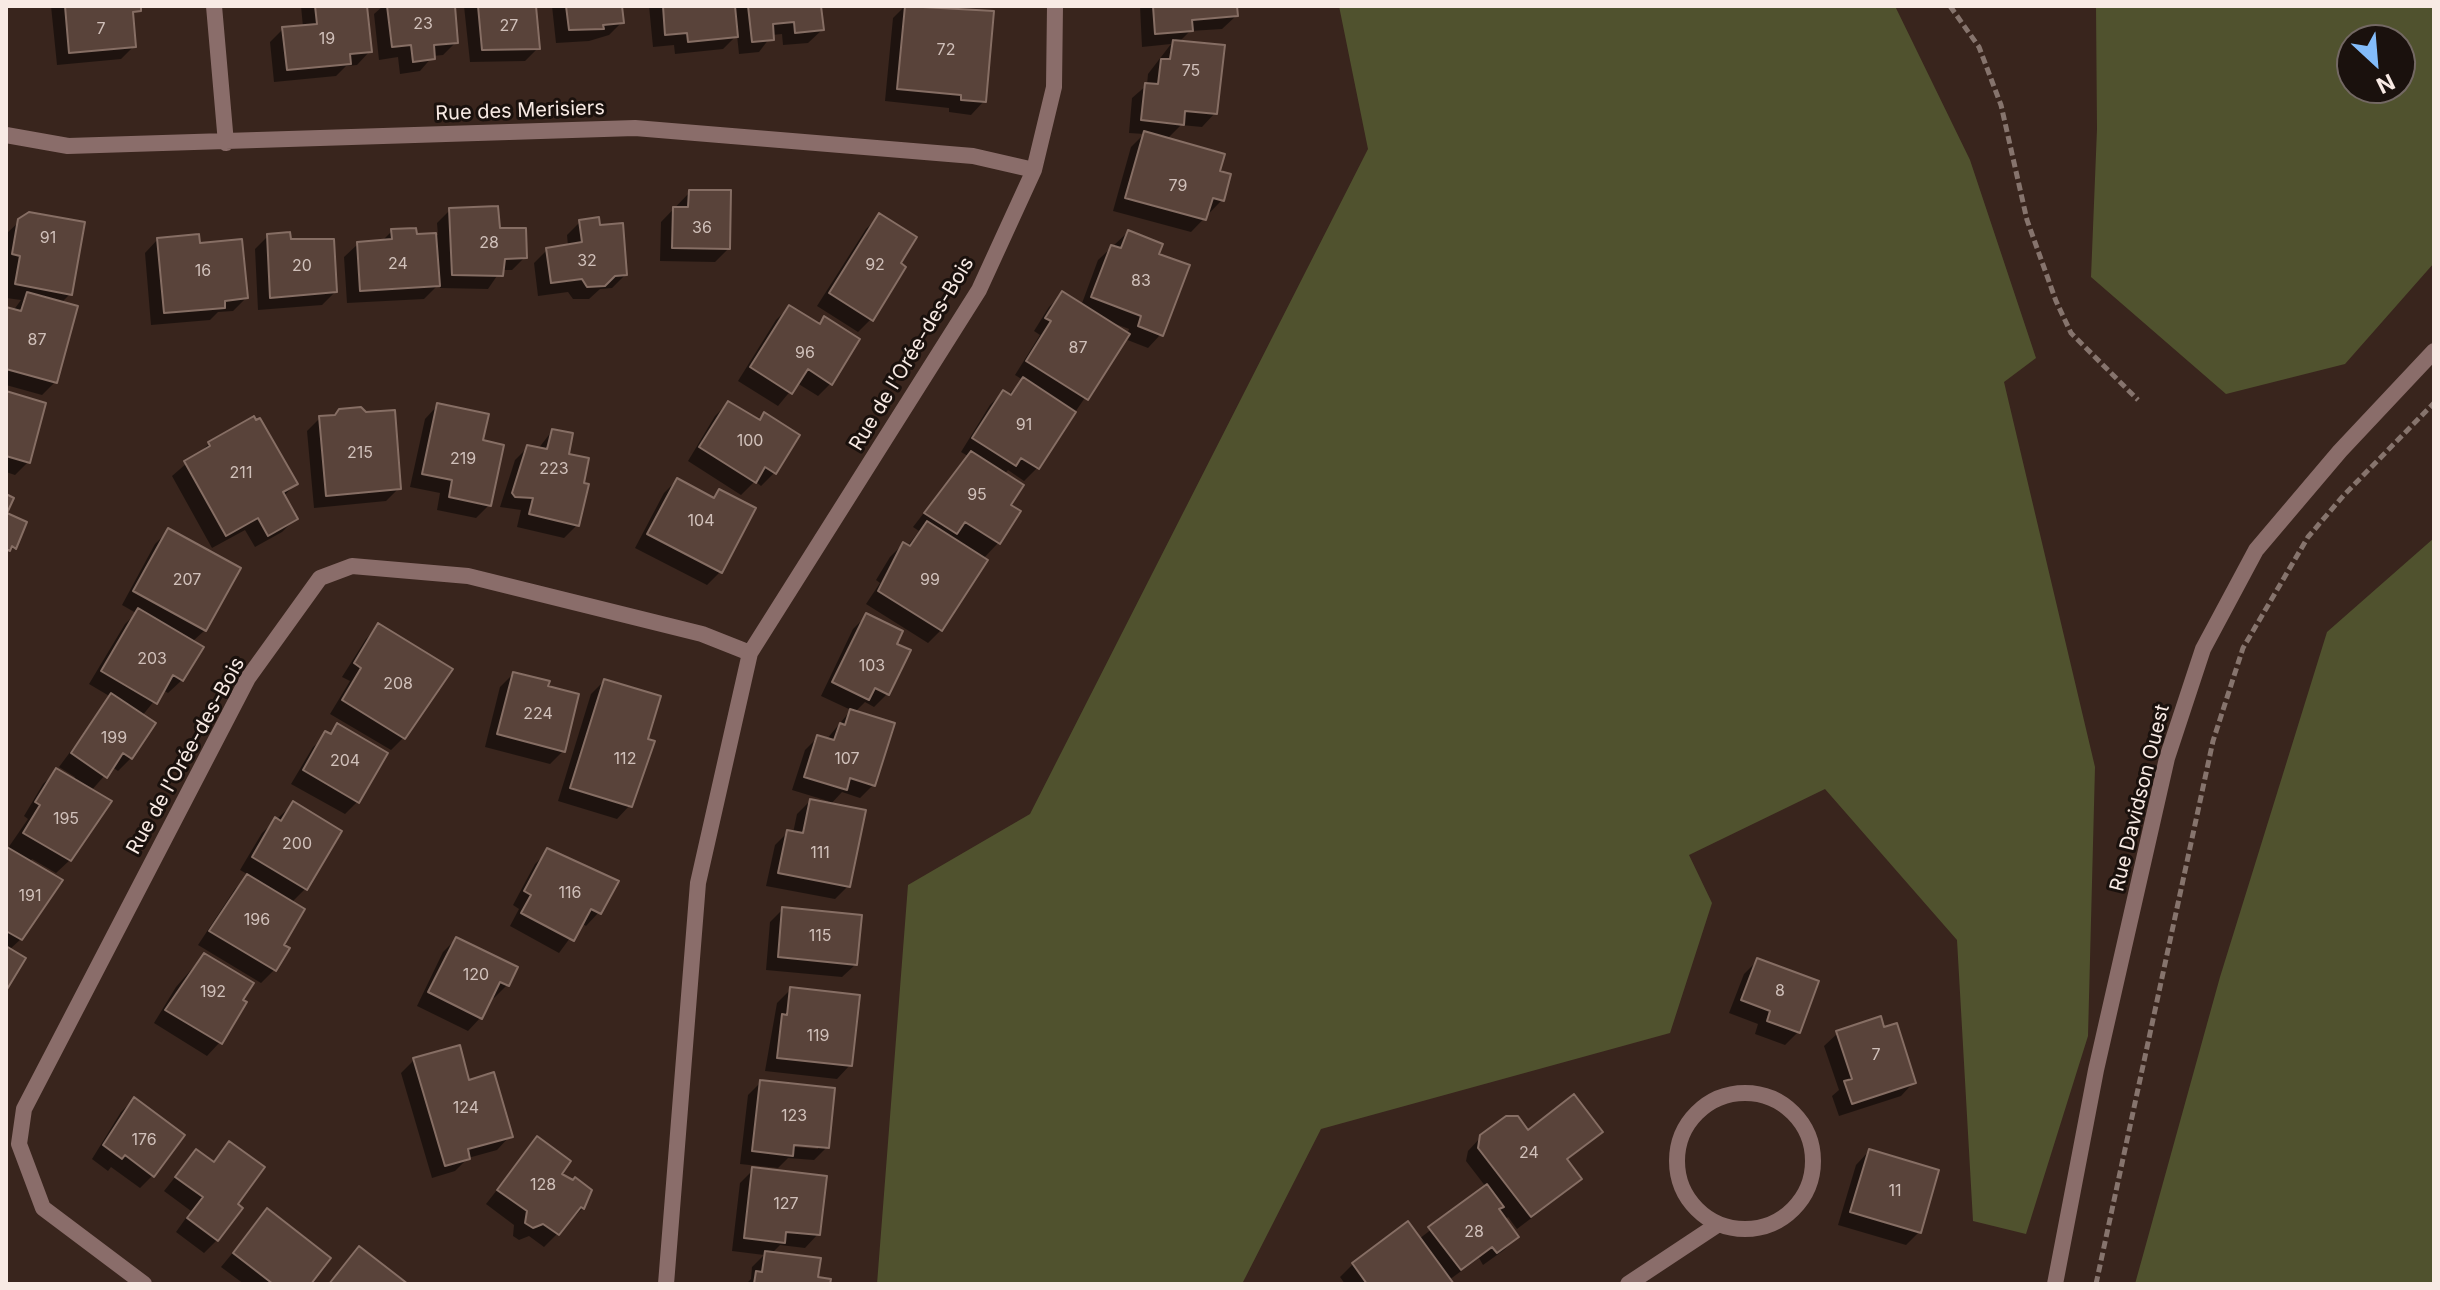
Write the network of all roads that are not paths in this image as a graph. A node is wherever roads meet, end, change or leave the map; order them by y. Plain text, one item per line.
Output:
1 (214, 6) edge
2 (1055, 6) edge
3 (6, 135) edge
4 (226, 143) junction
5 (1034, 170) junction
6 (2434, 351) edge
7 (750, 653) junction
8 (1717, 1225) junction
9 (144, 1284) edge
10 (666, 1284) edge
11 (1628, 1284) edge
12 (2055, 1284) edge

1 - 4 street
2 - 5 street, Rue de l'Orée-des-Bois
3 - 4 street, Rue des Merisiers
4 - 5 street, Rue des Merisiers
5 - 7 street, Rue de l'Orée-des-Bois
6 - 12 street, Rue Davidson Ouest
7 - 9 street, Rue de l'Orée-des-Bois
7 - 10 street, Rue de l'Orée-des-Bois
8 - 8 street
8 - 11 street

